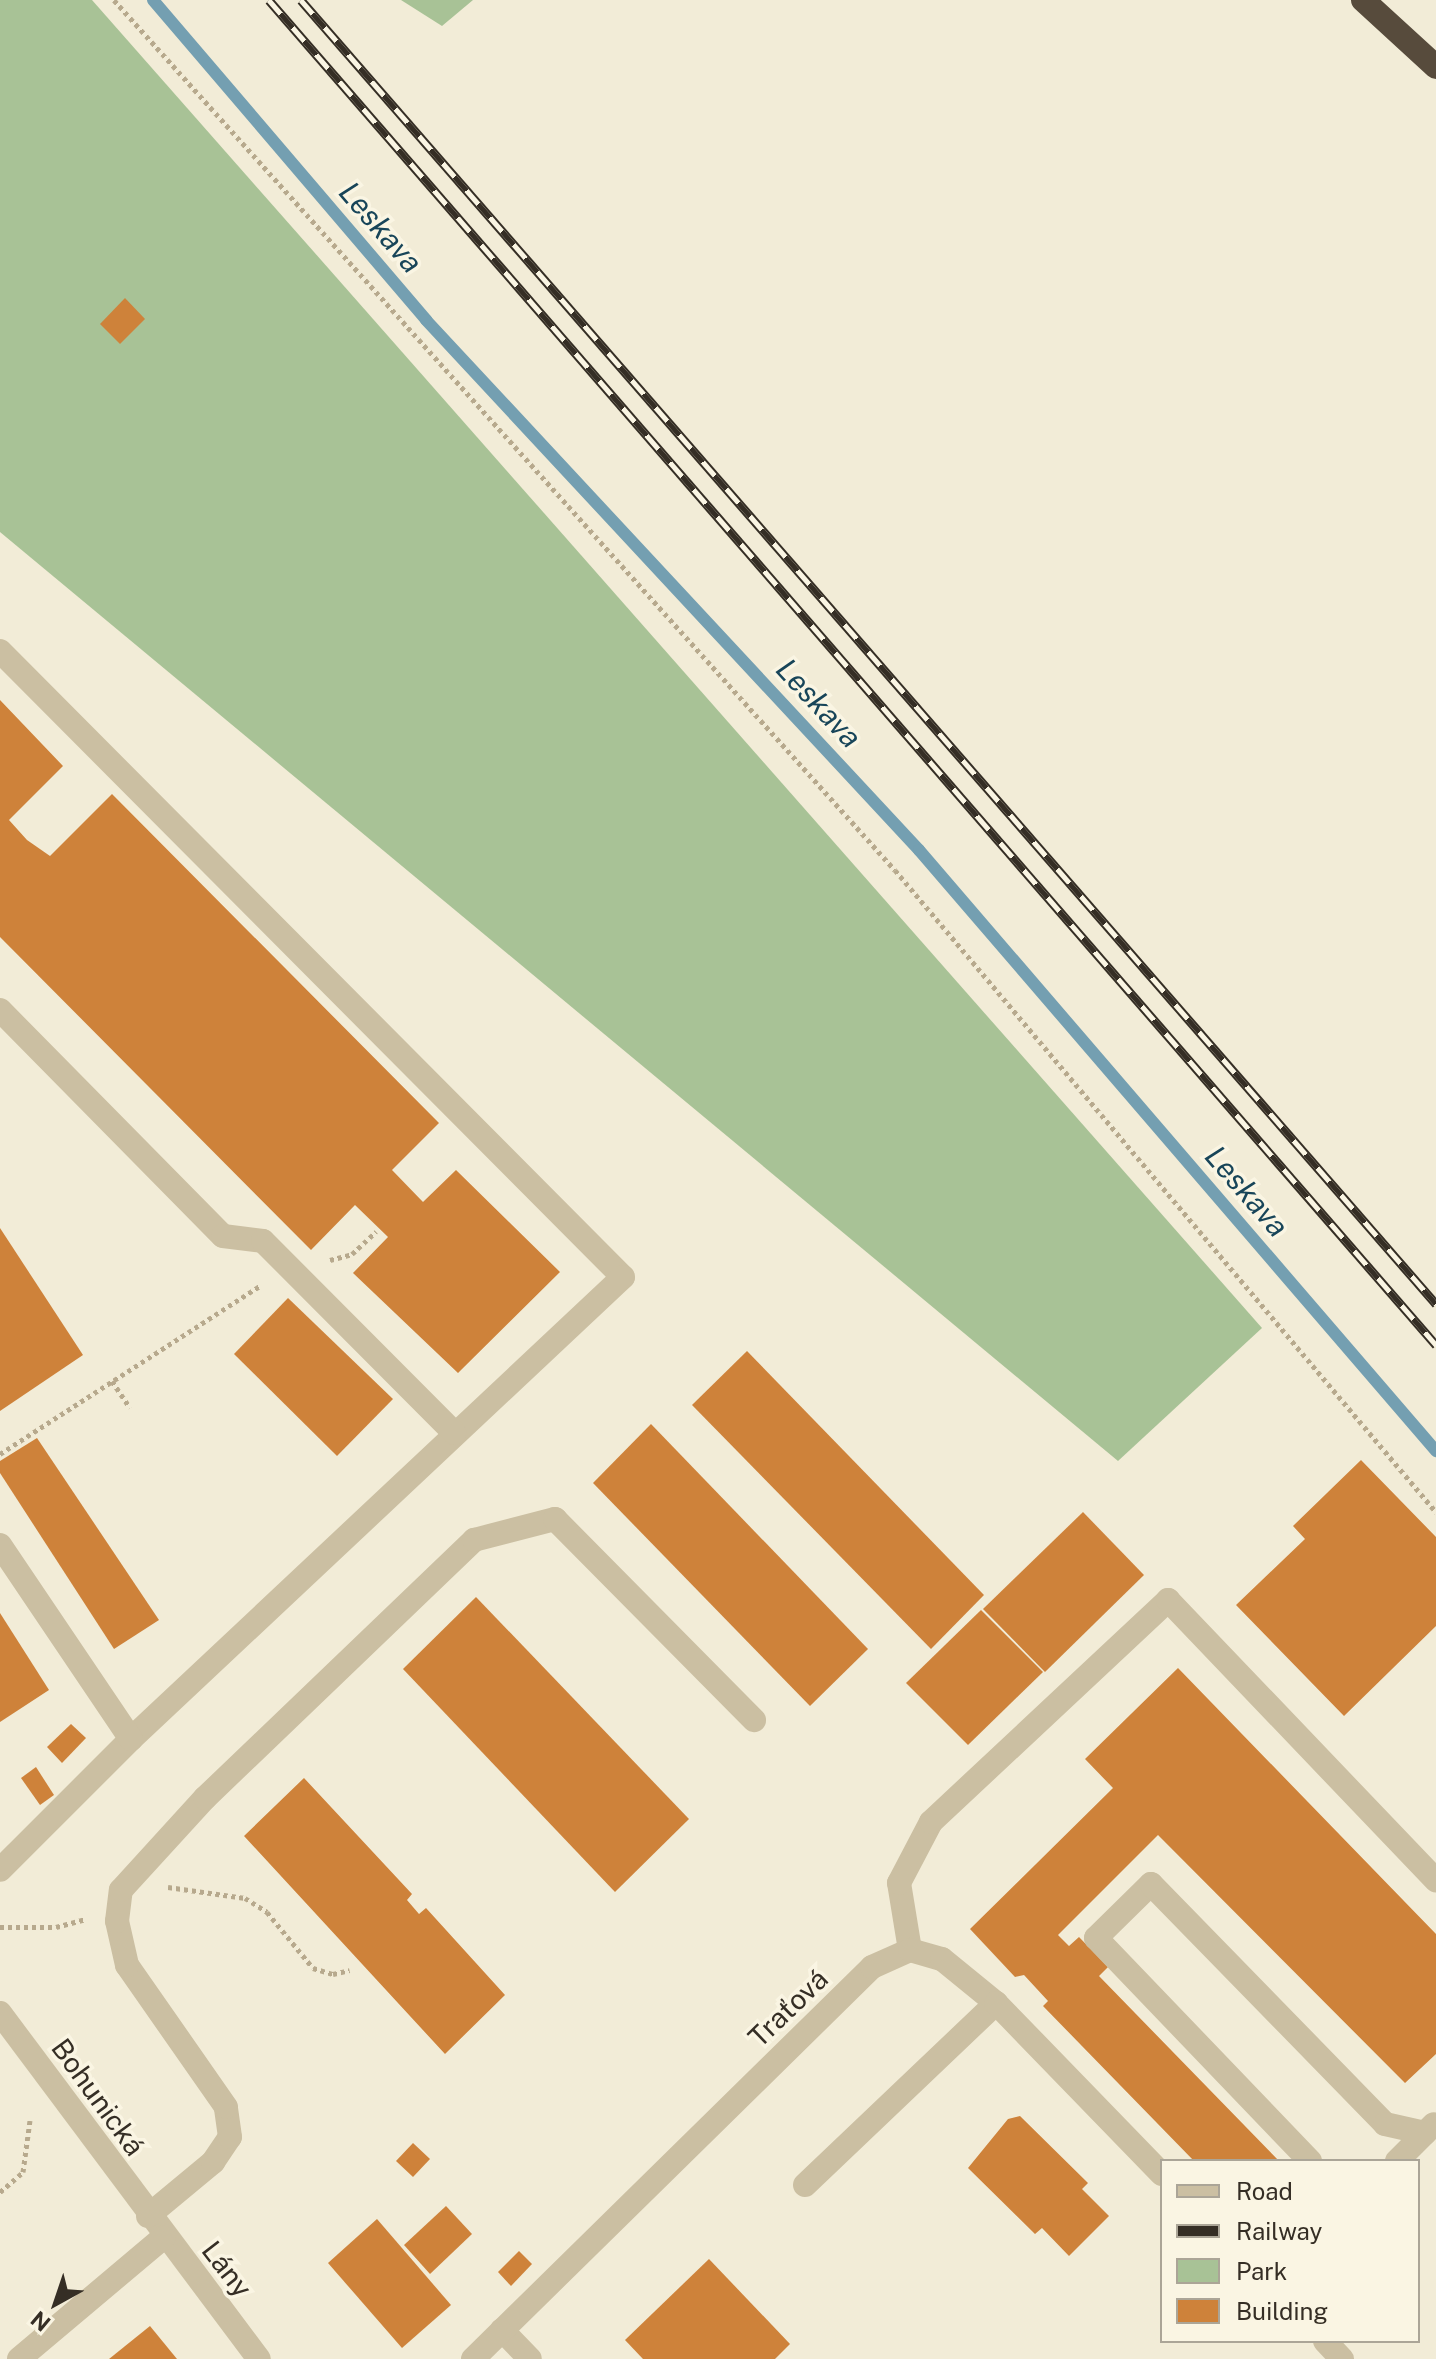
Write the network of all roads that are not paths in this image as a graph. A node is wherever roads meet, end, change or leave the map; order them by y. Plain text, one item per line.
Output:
1 (1363, 0) edge
2 (1388, 0) edge
3 (1436, 57) edge
4 (1436, 67) edge
5 (0, 651) edge
6 (0, 1010) edge
7 (454, 1433) junction
8 (0, 1545) edge
9 (754, 1720) dead end
10 (131, 1739) junction
11 (0, 1870) edge
12 (1436, 1880) edge
13 (910, 1950) junction
14 (996, 2003) junction
15 (0, 2013) edge
16 (1430, 2127) edge
17 (1308, 2159) edge
18 (1399, 2159) edge
19 (1160, 2172) edge
20 (805, 2185) dead end
21 (148, 2216) junction
22 (164, 2237) junction
23 (502, 2330) junction
24 (1327, 2343) edge
25 (19, 2359) edge
26 (259, 2359) edge
27 (473, 2359) edge
28 (530, 2359) edge
29 (1342, 2359) edge

1 - 4 highway
2 - 3 highway
5 - 7 street
6 - 7 street
7 - 10 street
8 - 10 street
9 - 21 street
10 - 11 street
12 - 13 street
13 - 14 street
13 - 23 street, Traťová
14 - 19 street
14 - 20 street
15 - 21 street, Bohunická
16 - 17 street
16 - 18 street
21 - 22 street, Lány
22 - 25 street
22 - 26 street, Lány
23 - 27 street, Traťová
23 - 28 street
24 - 29 street

